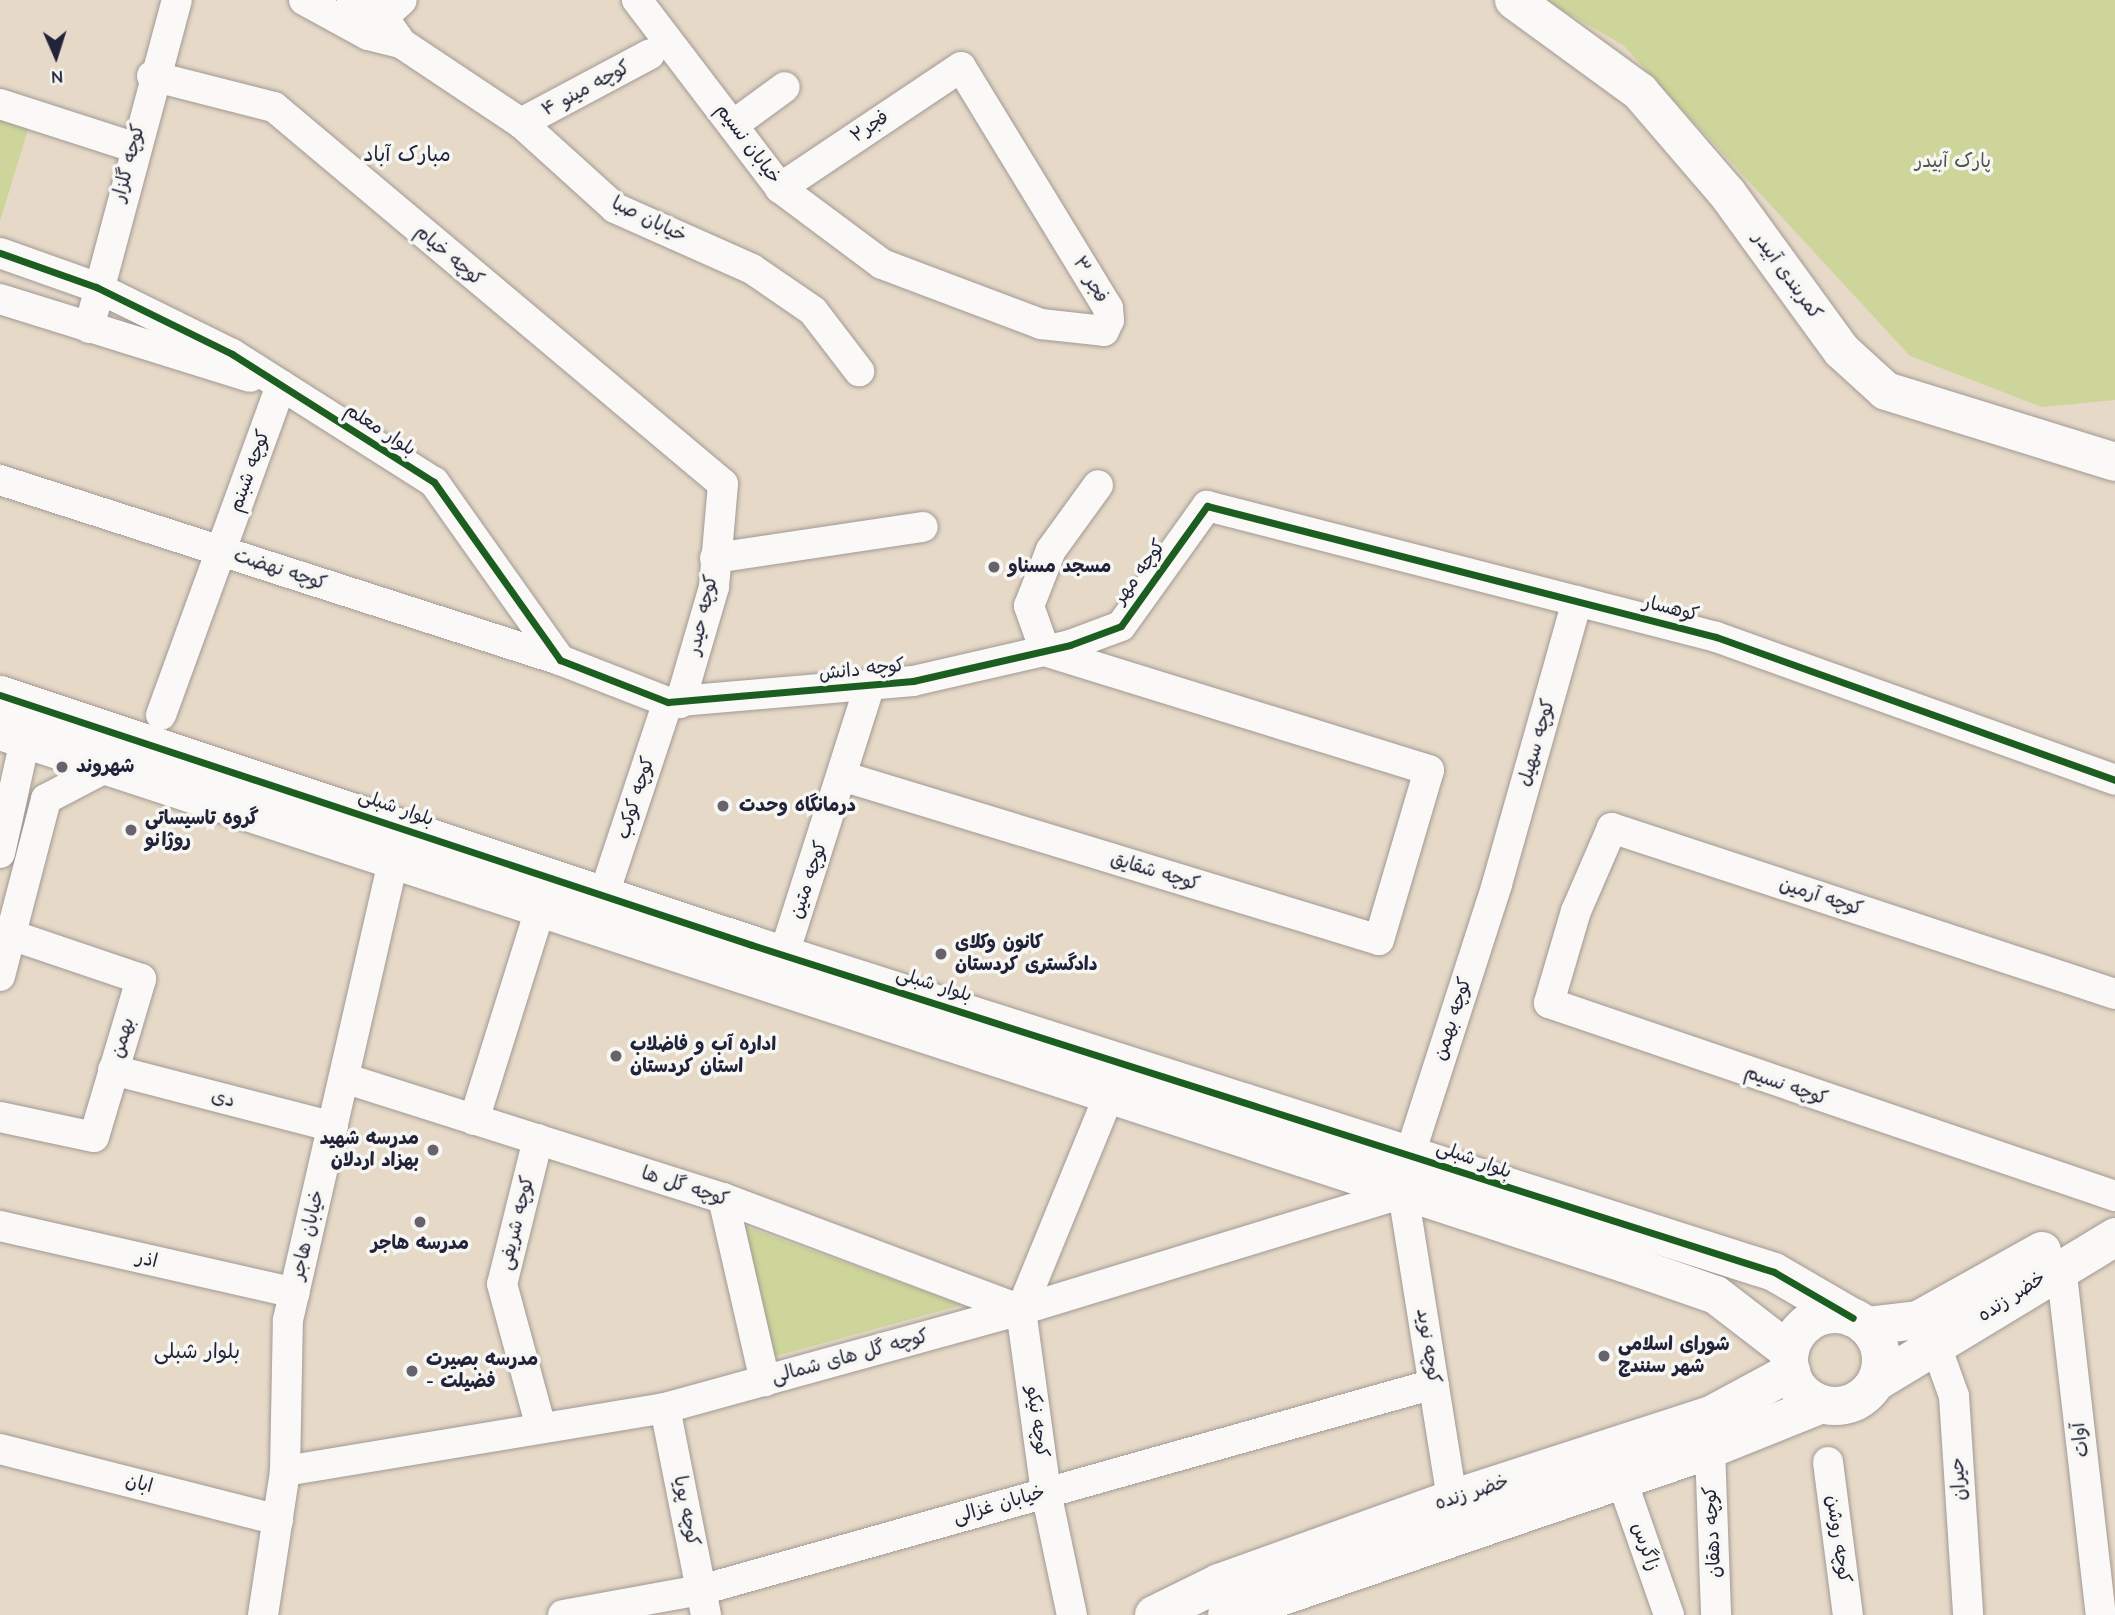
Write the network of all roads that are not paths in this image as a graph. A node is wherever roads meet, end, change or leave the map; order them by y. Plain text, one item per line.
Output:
1 (177, 0) edge
2 (304, 0) edge
3 (352, 0) edge
4 (637, 0) edge
5 (1514, 0) edge
6 (392, 8) edge
7 (401, 43) junction
8 (650, 54) dead end
9 (961, 67) joint
10 (152, 76) junction
11 (785, 87) dead end
12 (0, 104) edge
13 (521, 124) junction
14 (733, 125) junction
15 (133, 147) junction
16 (780, 188) junction
17 (0, 253) edge
18 (882, 264) joint
19 (96, 287) junction
20 (0, 299) edge
21 (89, 328) junction
22 (859, 371) dead end
23 (281, 385) junction
24 (2115, 462) edge
25 (0, 480) edge
26 (723, 484) joint
27 (1098, 485) dead end
28 (1207, 506) joint
29 (923, 527) dead end
30 (221, 551) junction
31 (715, 558) junction
32 (1577, 601) junction
33 (1045, 651) junction
34 (560, 660) junction
35 (870, 685) junction
36 (0, 695) edge
37 (674, 703) junction
38 (161, 715) dead end
39 (12, 736) edge
40 (107, 767) junction
41 (845, 777) junction
42 (2115, 780) edge
43 (0, 852) edge
44 (1408, 853) joint
45 (393, 860) junction
46 (1497, 884) joint
47 (604, 894) junction
48 (540, 910) junction
49 (1576, 911) joint
50 (11, 935) junction
51 (783, 954) junction
52 (0, 976) edge
53 (2115, 994) edge
54 (113, 1070) junction
55 (344, 1078) junction
56 (1111, 1091) junction
57 (0, 1117) edge
58 (474, 1119) junction
59 (332, 1127) junction
60 (538, 1139) junction
61 (1410, 1154) junction
62 (1403, 1193) junction
63 (2115, 1196) edge
64 (723, 1198) junction
65 (2115, 1211) edge
66 (0, 1226) edge
67 (2115, 1237) edge
68 (2061, 1266) junction
69 (294, 1293) junction
70 (1021, 1310) junction
71 (1860, 1322) junction
72 (1936, 1346) junction
73 (1790, 1362) junction
74 (765, 1381) junction
75 (1876, 1382) junction
76 (1434, 1384) junction
77 (1822, 1404) junction
78 (665, 1408) junction
79 (541, 1428) junction
80 (0, 1449) edge
81 (1710, 1449) junction
82 (1828, 1462) dead end
83 (285, 1471) junction
84 (1621, 1478) junction
85 (1046, 1492) junction
86 (1452, 1499) junction
87 (278, 1520) junction
88 (704, 1603) edge
89 (262, 1615) edge
90 (563, 1615) edge
91 (1072, 1615) edge
92 (1154, 1615) edge
93 (1227, 1615) edge
94 (1669, 1615) edge
95 (1716, 1615) edge
96 (1848, 1615) edge
97 (1968, 1615) edge
98 (2101, 1615) edge

1 - 10 street, کوچه گلزار
2 - 7 street, خیابان صبا
3 - 6 street, خیابان صبا
4 - 14 street, خیابان نسیم
5 - 24 street, کمربندی آبیدر
6 - 7 street, خیابان صبا
7 - 13 street, خیابان صبا
8 - 13 street, کوچه مینو ۴
9 - 16 street, فجر۲
9 - 18 street, فجر ۳
10 - 15 street, کوچه گلزار
10 - 26 street, کوچه خیام
11 - 14 street
12 - 15 street
13 - 22 street, خیابان صبا
14 - 16 street, خیابان نسیم
15 - 19 street, کوچه گلزار
16 - 18 street, خیابان نسیم
17 - 19 street, بلوار معلم
19 - 21 street, کوچه گلزار
19 - 23 street, بلوار معلم
20 - 21 street, بلوار معلم
21 - 23 street, بلوار معلم
23 - 30 street, کوچه شبنم
23 - 34 street, بلوار معلم
25 - 30 street, کوچه نهضت
26 - 31 street, کوچه حیدر
27 - 33 street
28 - 32 street, کوهسار
28 - 33 street, کوچه مهر
29 - 31 street
30 - 34 street, کوچه نهضت
30 - 38 street, کوچه شبنم
31 - 37 street, کوچه حیدر
32 - 42 street, کوهسار
32 - 46 street, کوچه سهیل
33 - 35 street, کوچه دانش
33 - 44 street, کوچه دانش
34 - 37 street
35 - 37 street, کوچه دانش
35 - 41 street, کوچه متین
36 - 47 street, بلوار شبلی
37 - 47 street, کوچه کوکب
39 - 40 street
39 - 43 street
40 - 45 street
40 - 50 street
41 - 44 street, کوچه شقایق
41 - 51 street, کوچه متین
45 - 48 street
45 - 55 street, خیابان هاجر
46 - 61 street, کوچه بهمن
47 - 51 street, بلوار شبلی
48 - 56 street
48 - 58 street
49 - 53 street, کوچه آرمین
49 - 63 street, کوچه نسیم
50 - 52 street
50 - 54 street, بهمن
51 - 61 street, بلوار شبلی
54 - 57 street, بهمن
54 - 59 street, دی
55 - 58 street, کوچه گل ها
55 - 59 street, خیابان هاجر
56 - 62 street
56 - 70 street
58 - 60 street, کوچه گل ها
59 - 69 street, خیابان هاجر
60 - 64 street, کوچه گل ها
60 - 79 street, کوچه شریفی
61 - 62 street
61 - 71 street, بلوار شبلی
62 - 70 street, کوچه گل های شمالی
62 - 73 street
62 - 76 street, کوچه نوید
64 - 70 street, کوچه گل ها
64 - 74 street
65 - 71 street, خضر زنده
66 - 69 street, اذر
67 - 68 street, خضر زنده
68 - 72 street, خضر زنده
68 - 98 street, آوات
69 - 83 street, خیابان هاجر
70 - 74 street, کوچه گل های شمالی
70 - 85 street, کوچه نیکو
71 - 73 street
71 - 75 street
72 - 75 street, خضر زنده
72 - 97 street, حیران
73 - 77 street
73 - 86 street, خضر زنده
74 - 78 street, کوچه گل های شمالی
75 - 77 street
76 - 85 street, خیابان غزالی
76 - 86 street, کوچه نوید
77 - 81 street, خضر زنده
78 - 79 street, کوچه گل های شمالی
78 - 88 street, کوچه پویا
79 - 83 street, کوچه گل های شمالی
80 - 87 street, ابان
81 - 84 street, خضر زنده
81 - 95 street, کوچه دهقان
82 - 96 street, کوچه روشن
83 - 87 street, خیابان هاجر
84 - 93 street, خضر زنده
84 - 94 street, زاگرس
85 - 88 street, خیابان غزالی
85 - 91 street, کوچه نیکو
86 - 92 street, خضر زنده
87 - 89 street, خیابان هاجر
88 - 90 street, خیابان غزالی

